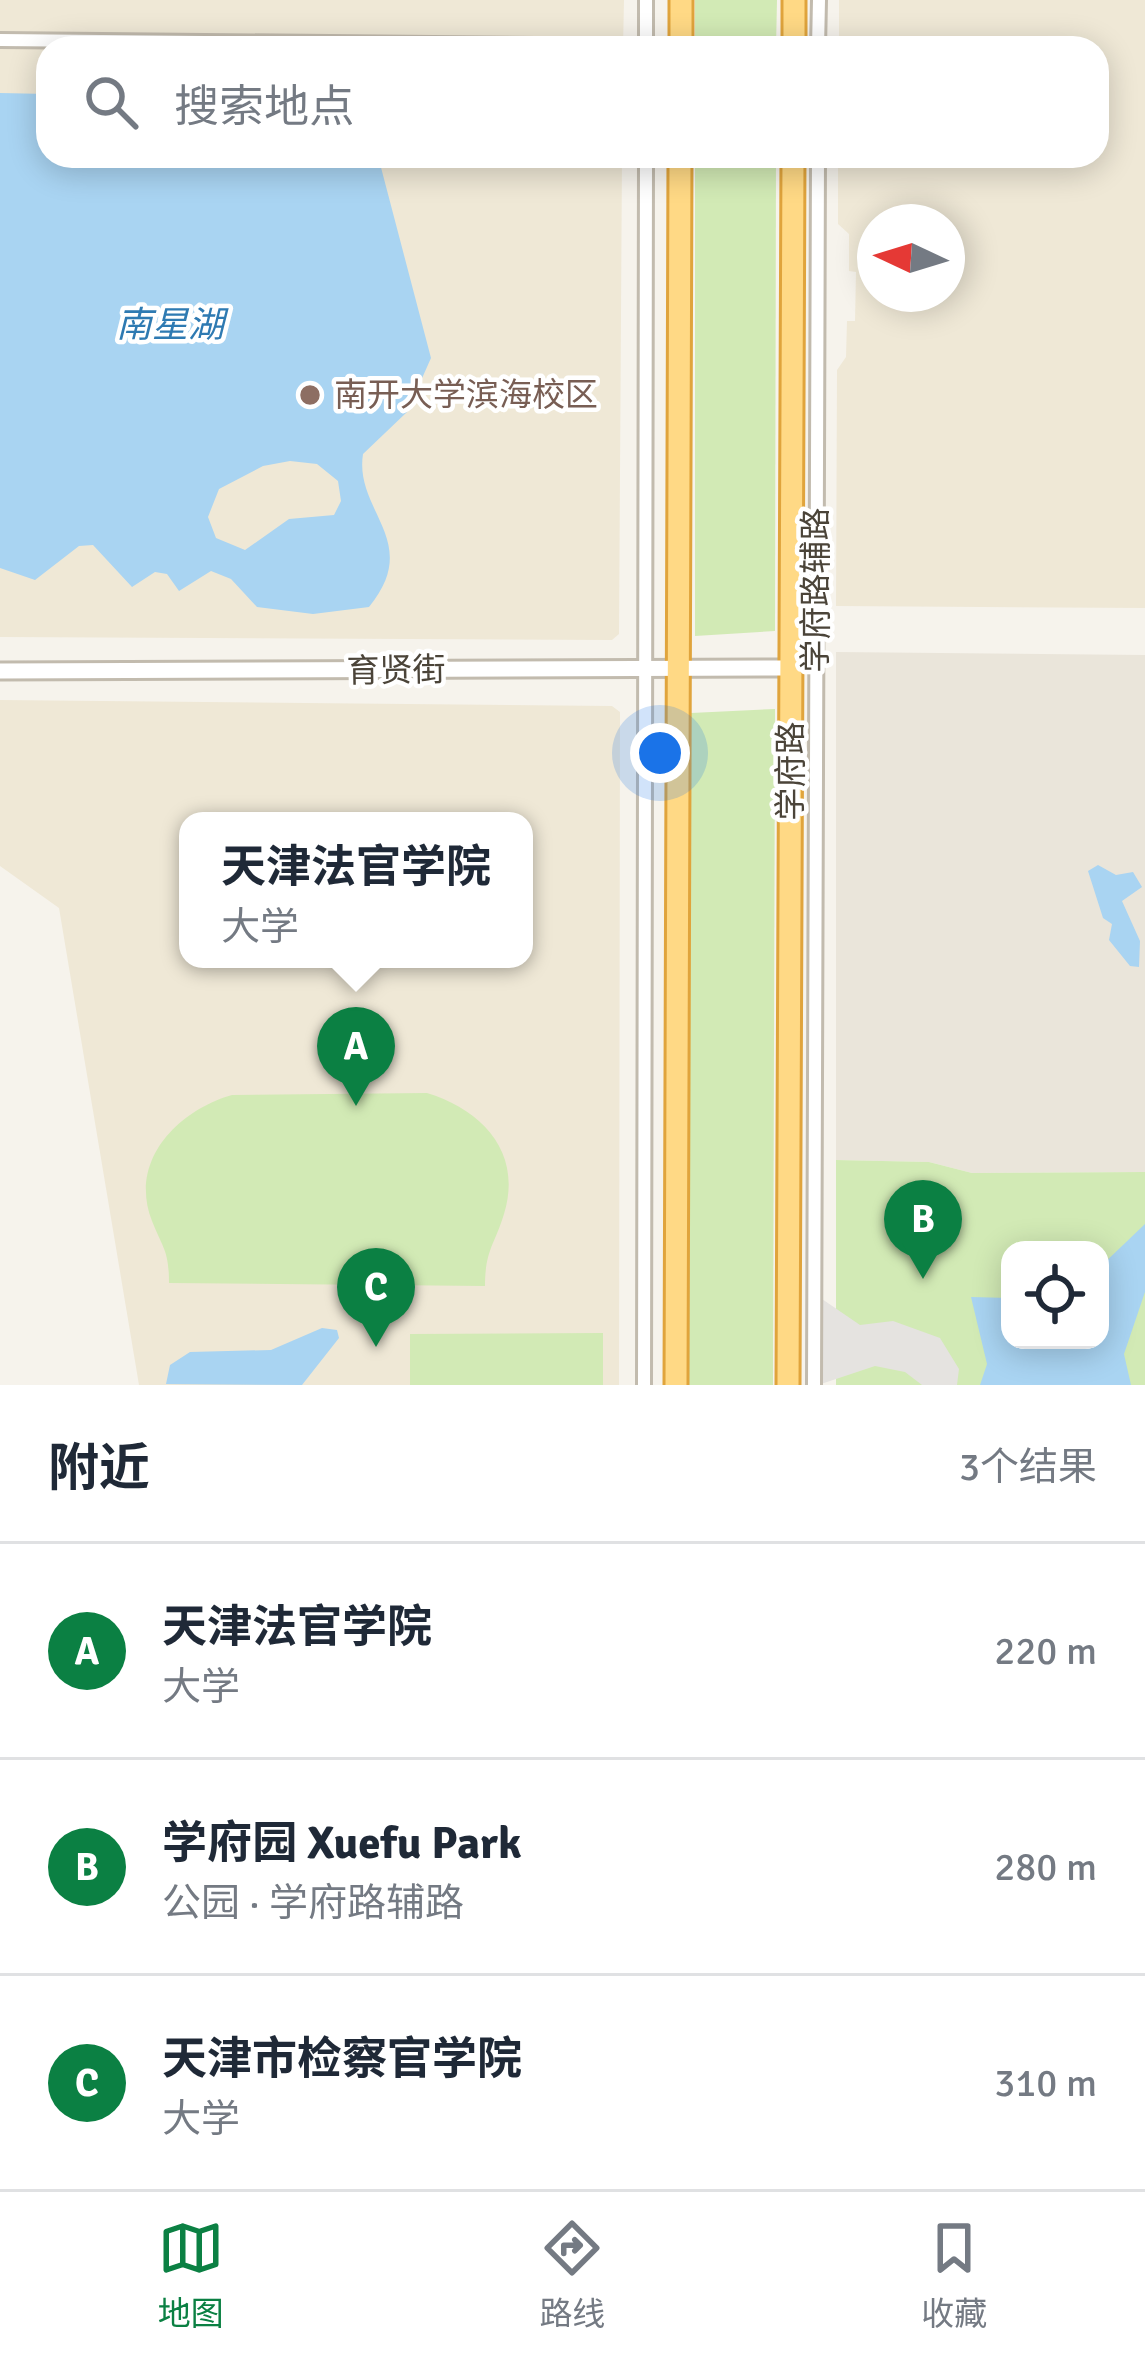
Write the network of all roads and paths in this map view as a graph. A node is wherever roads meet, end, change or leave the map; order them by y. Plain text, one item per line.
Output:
1 (646, 0) edge
2 (681, 0) edge
3 (794, 0) edge
4 (819, 0) edge
5 (646, 36) edge
6 (681, 36) edge
7 (794, 36) edge
8 (818, 36) edge
9 (0, 40) edge
10 (36, 40) edge
11 (646, 168) edge
12 (680, 168) edge
13 (793, 168) edge
14 (818, 168) edge
15 (679, 668) junction
16 (791, 668) junction
17 (647, 669) junction
18 (0, 671) edge
19 (644, 1385) edge
20 (676, 1385) edge
21 (788, 1385) edge
22 (814, 1385) edge

1 - 5 street
2 - 6 highway
3 - 7 highway
4 - 8 street
9 - 10 street
11 - 17 street
12 - 15 highway
13 - 16 highway, 学府路
14 - 22 street, 学府路辅路
15 - 16 street, 育贤街
15 - 17 street, 育贤街
15 - 20 highway
16 - 21 highway, 学府路
17 - 18 street, 育贤街
17 - 19 street

